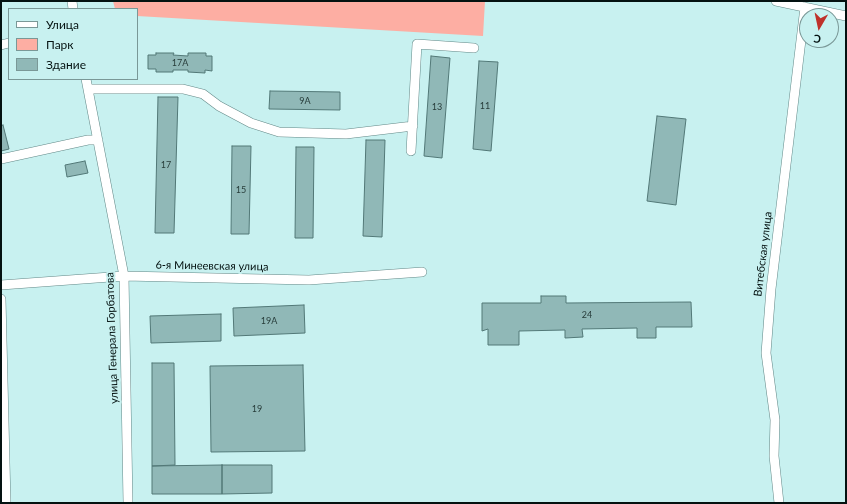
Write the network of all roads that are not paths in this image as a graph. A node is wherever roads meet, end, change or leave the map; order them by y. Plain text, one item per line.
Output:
1 (776, 1) edge
2 (805, 8) edge
3 (474, 48) dead end
4 (800, 48) edge
5 (86, 80) edge
6 (88, 89) junction
7 (412, 126) junction
8 (98, 140) junction
9 (411, 151) dead end
10 (1, 159) edge
11 (422, 272) dead end
12 (124, 276) junction
13 (1, 285) edge
14 (1, 299) edge
15 (6, 503) edge
16 (128, 503) edge
17 (779, 503) edge

1 - 2 street
3 - 7 street
4 - 17 street, Витебская улица
5 - 6 street, улица Генерала Горбатова
6 - 7 street
6 - 8 street, улица Генерала Горбатова
7 - 9 street
8 - 10 street
8 - 12 street, улица Генерала Горбатова
11 - 12 street, 6-я Минеевская улица
12 - 13 street, 6-я Минеевская улица
12 - 16 street, улица Генерала Горбатова
14 - 15 street

